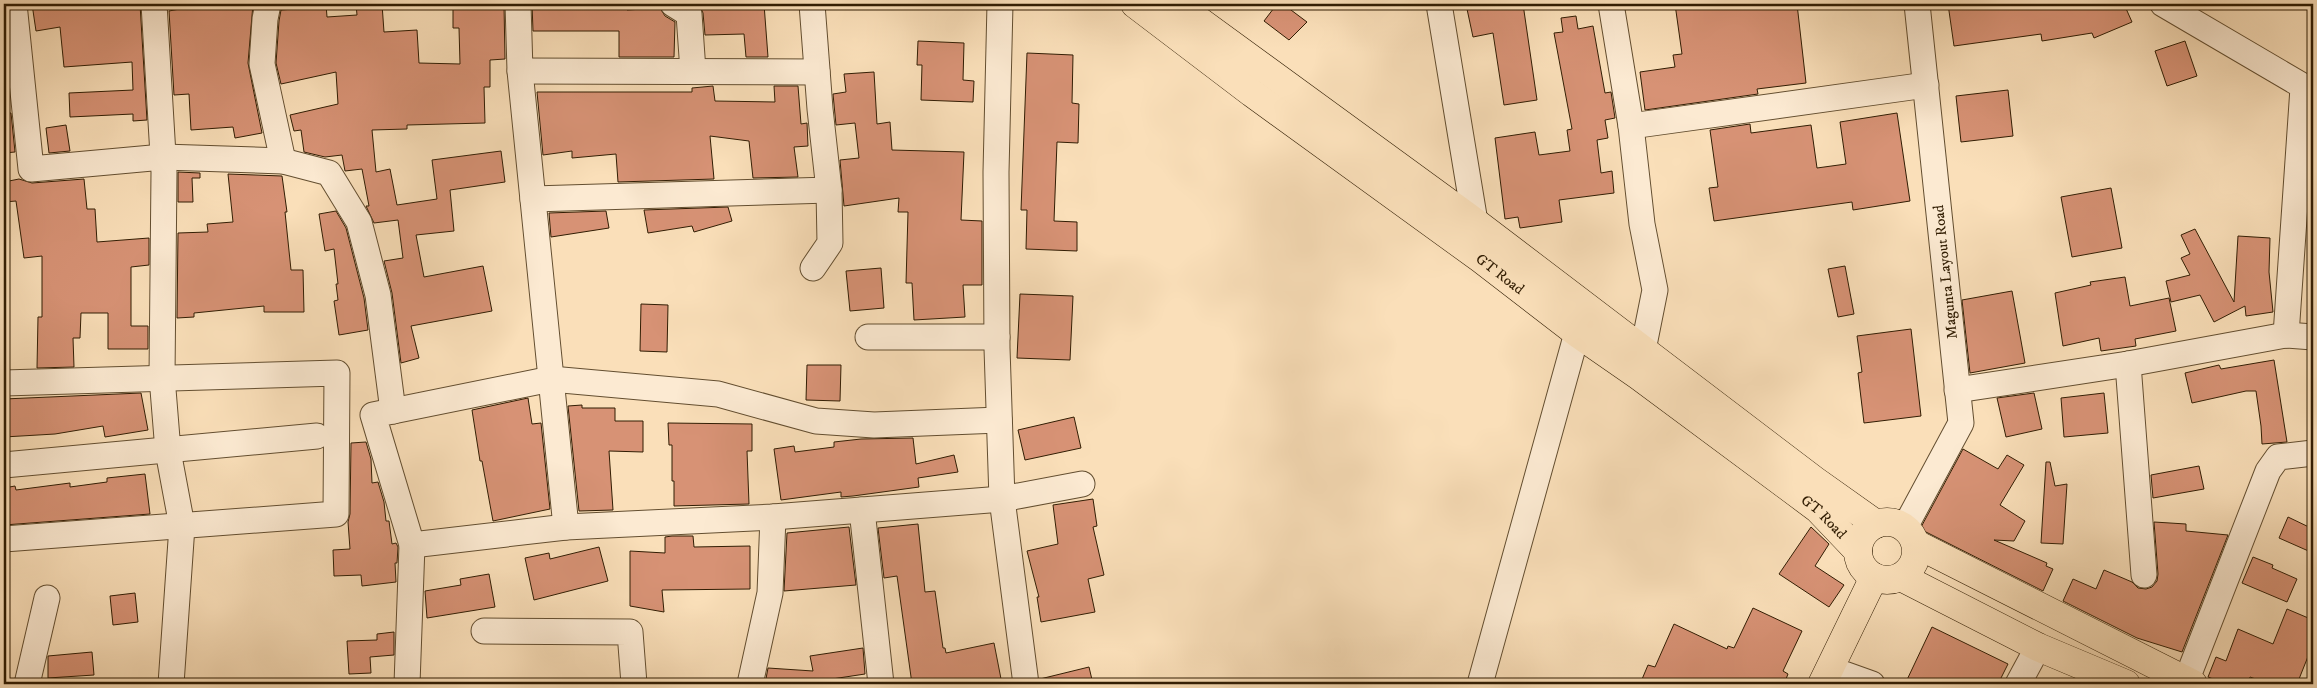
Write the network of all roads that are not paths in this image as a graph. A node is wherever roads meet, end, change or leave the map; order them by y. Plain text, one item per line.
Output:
1 (14, 4) edge
2 (154, 4) edge
3 (268, 4) edge
4 (518, 4) edge
5 (673, 4) edge
6 (812, 4) edge
7 (1000, 4) edge
8 (1135, 4) edge
9 (1176, 4) edge
10 (1439, 4) edge
11 (1611, 4) edge
12 (1917, 4) edge
13 (2163, 4) edge
14 (520, 71) junction
15 (693, 72) junction
16 (817, 72) junction
17 (1926, 85) junction
18 (2308, 90) edge
19 (1631, 126) junction
20 (163, 157) junction
21 (283, 161) junction
22 (829, 190) junction
23 (533, 198) junction
24 (1475, 222) junction
25 (813, 268) dead end
26 (1593, 312) junction
27 (1577, 333) junction
28 (2286, 335) junction
29 (868, 337) dead end
30 (2313, 337) edge
31 (997, 338) junction
32 (1644, 350) junction
33 (2128, 364) junction
34 (162, 377) junction
35 (551, 378) junction
36 (4, 383) edge
37 (1957, 390) junction
38 (393, 411) junction
39 (1000, 420) junction
40 (317, 436) dead end
41 (168, 450) junction
42 (2313, 453) edge
43 (4, 465) edge
44 (1082, 484) dead end
45 (1002, 499) junction
46 (862, 510) junction
47 (773, 516) junction
48 (1876, 524) junction
49 (182, 526) junction
50 (566, 527) junction
51 (1910, 536) junction
52 (4, 539) edge
53 (412, 545) junction
54 (1858, 551) junction
55 (2144, 575) dead end
56 (1889, 578) junction
57 (47, 598) dead end
58 (484, 632) dead end
59 (2038, 647) junction
60 (1835, 678) edge
61 (2188, 683) edge
62 (27, 684) edge
63 (171, 684) edge
64 (407, 684) edge
65 (634, 684) edge
66 (750, 684) edge
67 (881, 684) edge
68 (1026, 684) edge
69 (1480, 684) edge
70 (1872, 684) edge
71 (2018, 684) edge
72 (2126, 684) edge

1 - 20 street
2 - 20 street
3 - 21 street
4 - 14 street
5 - 15 street
6 - 16 street
7 - 31 street
8 - 27 main road, GT Road
9 - 24 main road
10 - 24 street
11 - 19 street
12 - 17 street, Magunta Layout Road
13 - 18 street
14 - 15 street
14 - 23 street
15 - 16 street
16 - 22 street
17 - 19 street
17 - 37 street, Magunta Layout Road
18 - 28 street
19 - 32 street
20 - 21 street
20 - 34 street
21 - 38 street
22 - 23 street
22 - 25 street
23 - 35 street
24 - 26 main road
26 - 27 street
26 - 32 main road
27 - 54 main road, GT Road
27 - 69 street
28 - 30 street
28 - 33 street
29 - 31 street
31 - 39 street
32 - 48 main road
33 - 37 street
33 - 55 street
34 - 36 street
34 - 41 street
34 - 49 street
35 - 38 street
35 - 39 street
35 - 50 street
37 - 51 street, Magunta Layout Road
38 - 53 street
39 - 45 street
40 - 41 street
41 - 43 street
41 - 49 street
42 - 61 street
44 - 45 street
45 - 46 street
45 - 68 street
46 - 47 street
46 - 67 street
47 - 50 street
47 - 66 street
48 - 51 main road
48 - 54 main road
49 - 52 street
49 - 63 street
50 - 53 street
51 - 56 main road
51 - 61 main road
53 - 64 street
54 - 56 main road
56 - 59 main road
56 - 60 main road
57 - 62 street
58 - 65 street
59 - 71 street
59 - 72 main road
60 - 70 street

